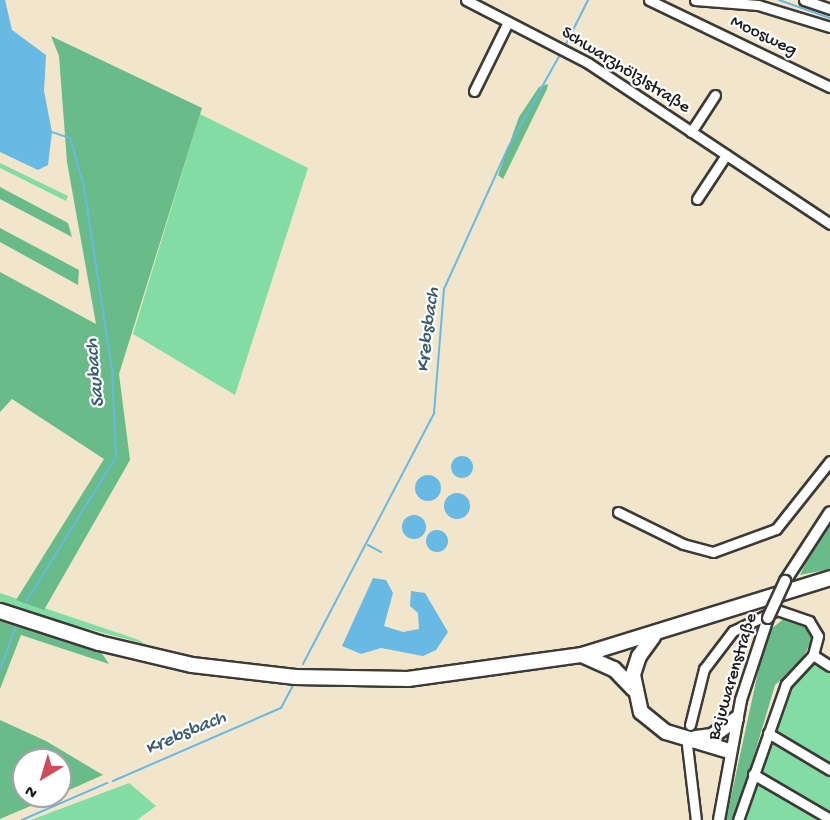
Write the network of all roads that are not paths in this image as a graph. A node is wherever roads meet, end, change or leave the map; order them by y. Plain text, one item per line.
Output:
1 (466, 0) edge
2 (649, 0) edge
3 (695, 0) edge
4 (804, 0) edge
5 (670, 5) edge
6 (830, 9) edge
7 (508, 22) junction
8 (830, 27) edge
9 (830, 87) edge
10 (474, 90) dead end
11 (716, 95) dead end
12 (691, 132) junction
13 (726, 155) junction
14 (697, 199) dead end
15 (830, 224) edge
16 (830, 460) edge
17 (618, 512) dead end
18 (830, 512) edge
19 (830, 578) edge
20 (0, 611) edge
21 (653, 637) junction
22 (582, 655) junction
23 (813, 655) junction
24 (830, 666) edge
25 (633, 689) junction
26 (736, 719) junction
27 (768, 733) junction
28 (690, 736) junction
29 (729, 751) junction
30 (830, 770) edge
31 (753, 774) junction
32 (830, 819) edge
33 (696, 820) edge
34 (719, 820) edge
35 (738, 820) edge

1 - 7 street, Schwarzhölzlstraße
2 - 5 street, Moosweg
3 - 8 street
4 - 6 street
5 - 9 street, Moosweg
7 - 10 street
7 - 12 street, Schwarzhölzlstraße
11 - 12 street, Schwarzhölzlstraße
12 - 13 street, Schwarzhölzlstraße
13 - 14 street
13 - 15 street, Schwarzhölzlstraße
16 - 17 street
18 - 26 main road, Bajuwarenstraße, bridge
19 - 21 highway
20 - 22 highway
21 - 22 highway
21 - 25 highway
22 - 25 highway
23 - 24 street
23 - 27 street
23 - 28 street
25 - 28 highway
26 - 28 highway
26 - 29 main road, Bajuwarenstraße
27 - 30 street
27 - 31 street
28 - 29 highway
28 - 33 street
29 - 34 main road, Bajuwarenstraße
31 - 32 street
31 - 35 street

